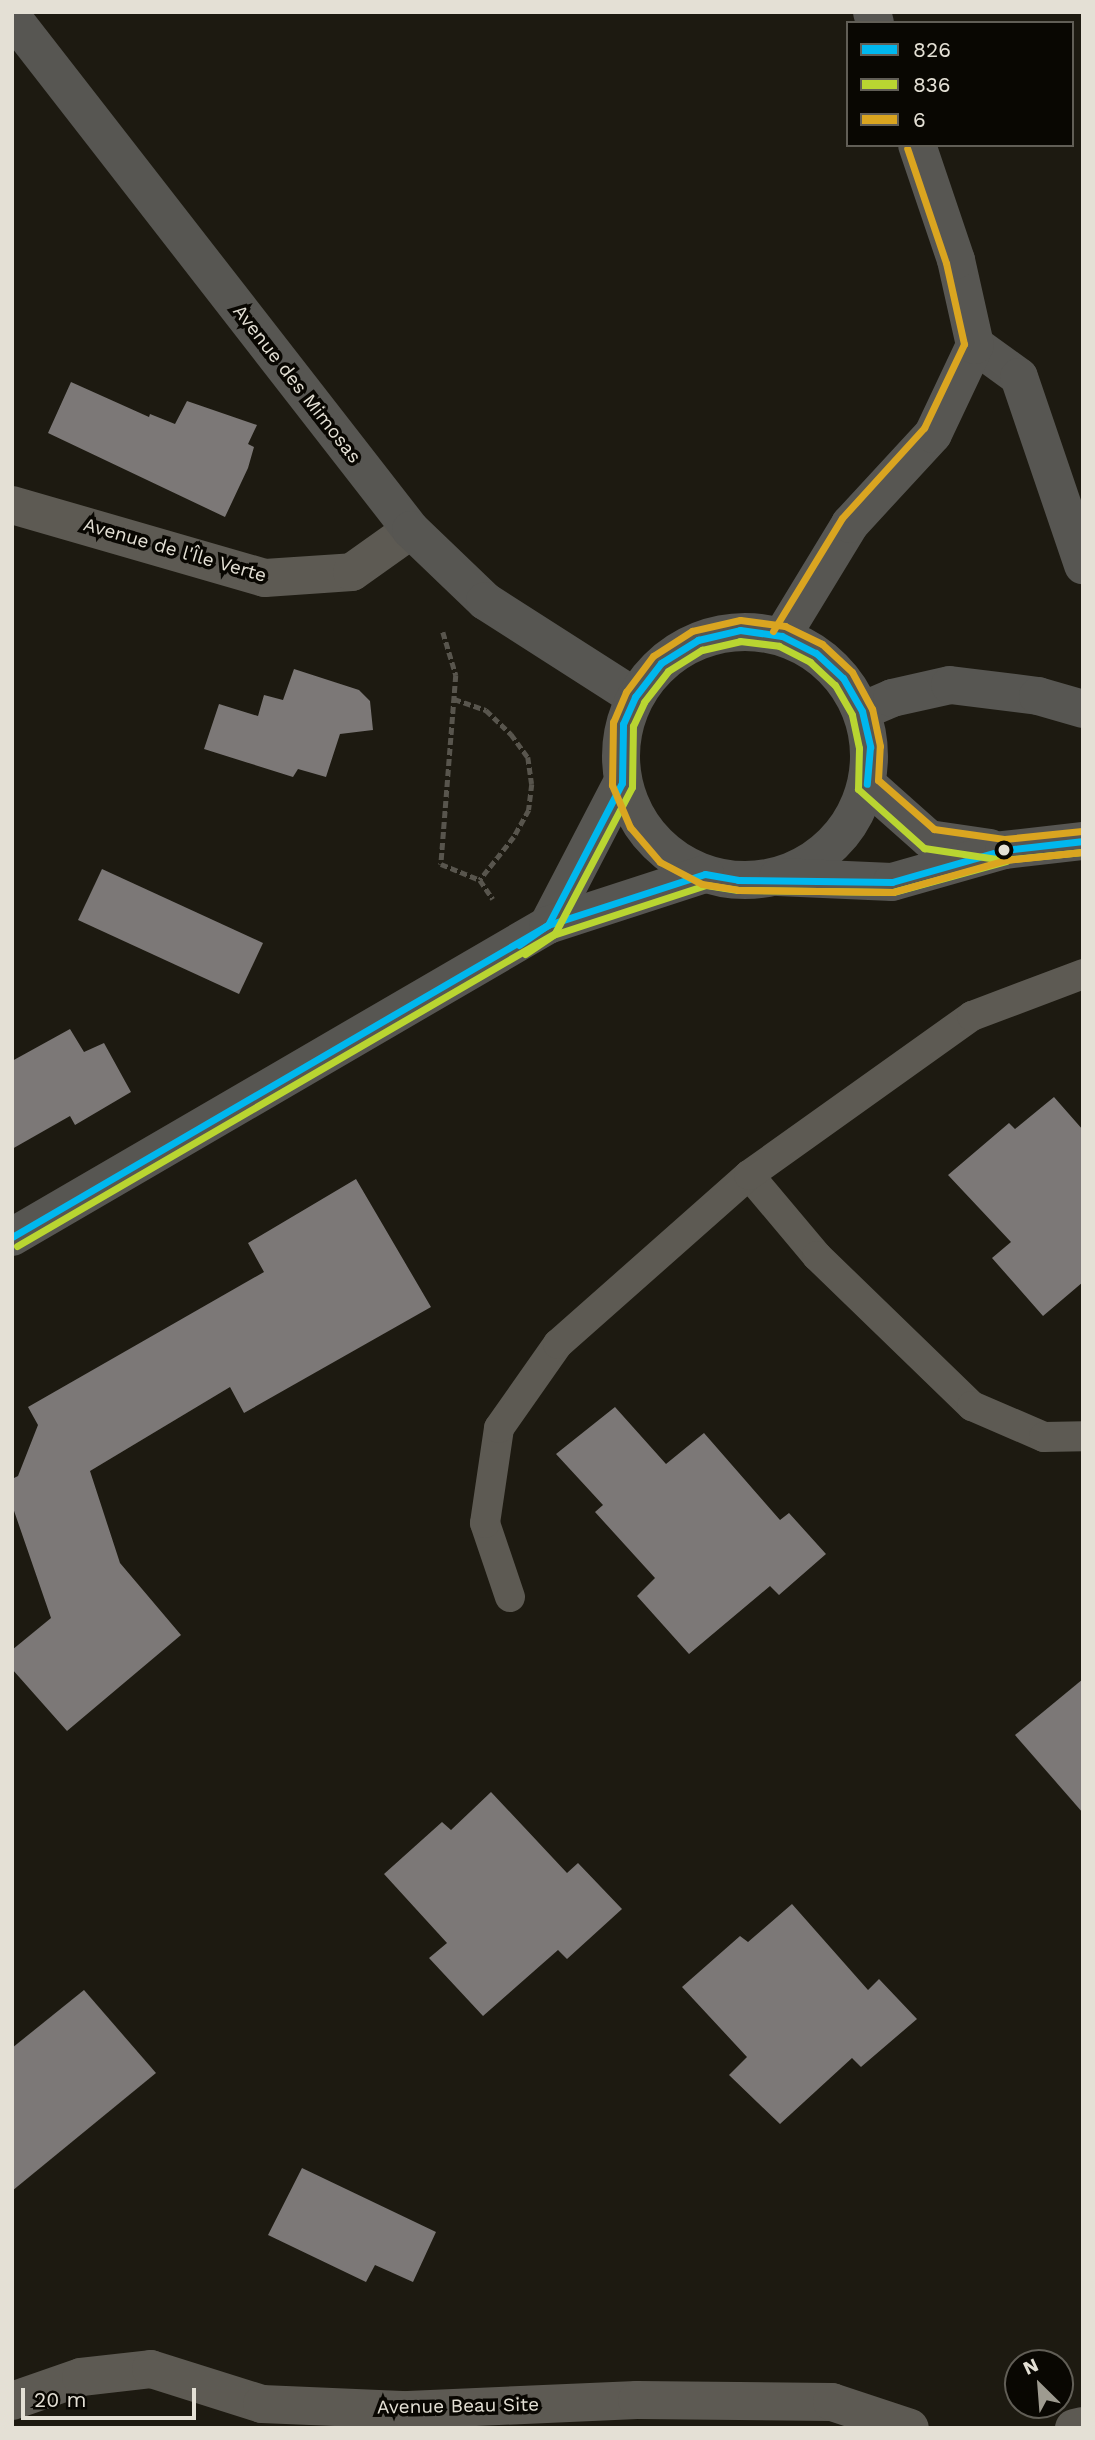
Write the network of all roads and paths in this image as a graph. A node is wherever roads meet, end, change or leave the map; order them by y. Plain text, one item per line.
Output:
1 (12, 17) edge
2 (918, 147) edge
3 (975, 345) junction
4 (12, 505) edge
5 (411, 530) junction
6 (1083, 565) edge
7 (440, 622) dead end
8 (782, 636) junction
9 (635, 696) junction
10 (454, 699) junction
11 (1083, 709) edge
12 (862, 711) junction
13 (622, 783) junction
14 (867, 783) junction
15 (1083, 841) edge
16 (1004, 850) junction
17 (705, 874) junction
18 (772, 877) junction
19 (480, 880) junction
20 (536, 934) junction
21 (1083, 974) edge
22 (749, 1175) junction
23 (12, 1237) edge
24 (1083, 1436) edge
25 (510, 1597) dead end
26 (12, 2401) edge
27 (257, 2416) edge
28 (1083, 2426) edge
29 (910, 2428) edge
30 (1074, 2428) edge

1 - 5 main road, Avenue des Mimosas
2 - 3 main road
3 - 6 main road
3 - 8 main road
4 - 5 street, Avenue de l'Île Verte
5 - 9 main road, Avenue des Mimosas
7 - 10 path
8 - 9 main road
8 - 12 main road
9 - 13 main road
10 - 19 path
10 - 19 path
11 - 12 main road
12 - 14 main road
13 - 17 main road
13 - 20 main road
14 - 16 main road
14 - 18 main road
15 - 16 main road
16 - 18 main road
17 - 18 main road
17 - 20 main road
19 - 20 path
20 - 23 main road
21 - 22 lane
22 - 24 lane
22 - 25 lane
26 - 27 street, Avenue Beau Site
27 - 29 street, Avenue Beau Site
28 - 30 street

